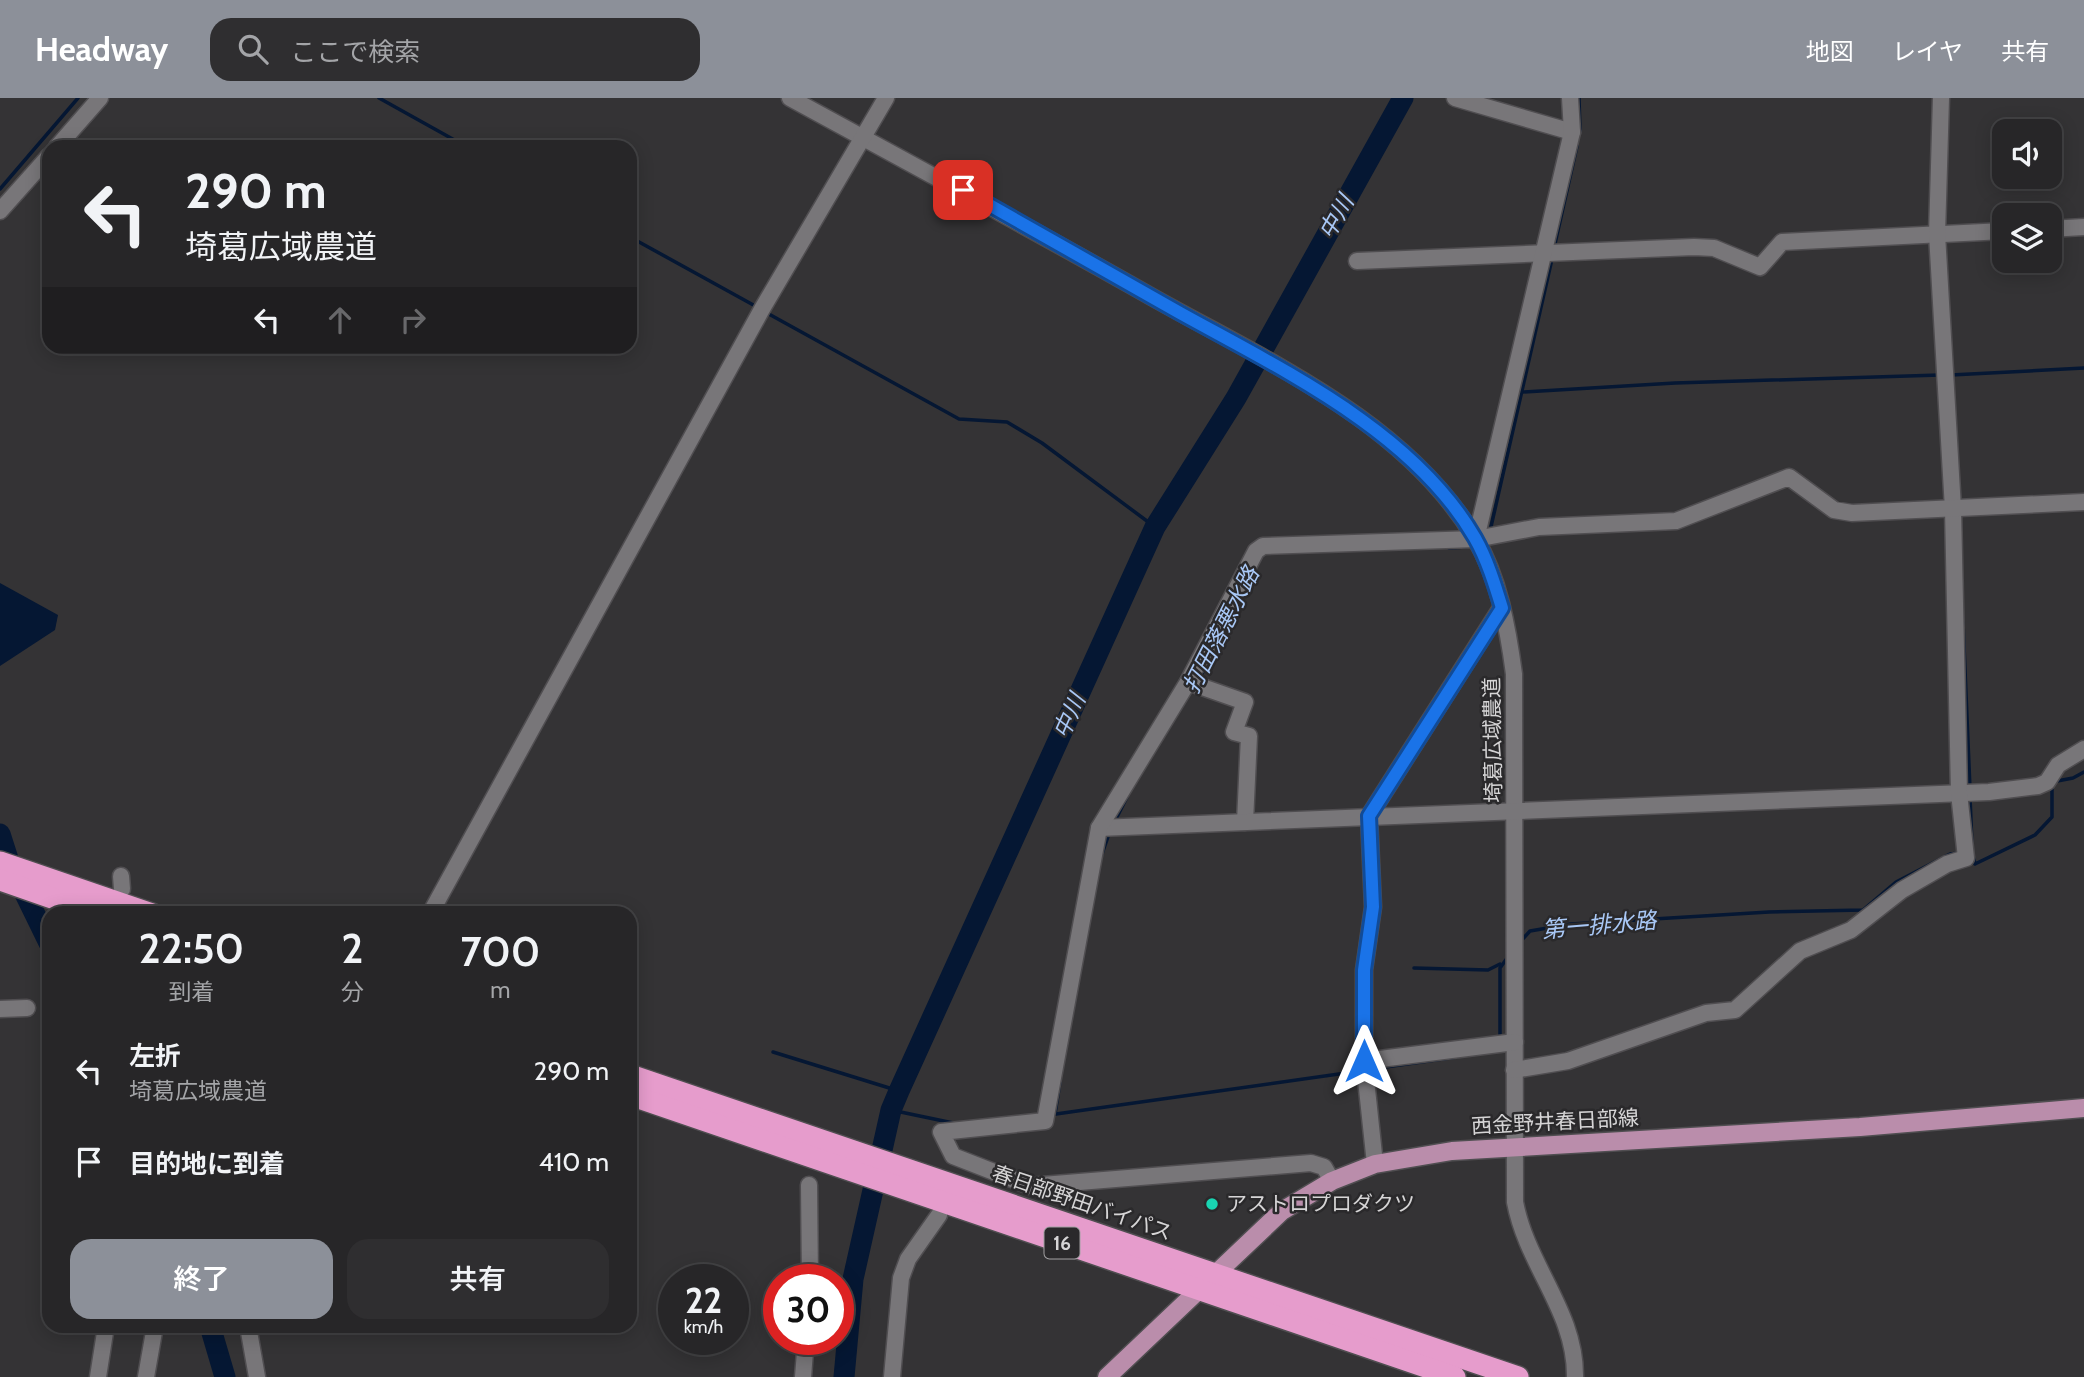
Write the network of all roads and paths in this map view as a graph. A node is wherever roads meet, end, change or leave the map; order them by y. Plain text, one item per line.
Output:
1 (100, 98) edge
2 (790, 98) edge
3 (886, 98) edge
4 (1455, 98) edge
5 (1570, 98) edge
6 (1941, 98) edge
7 (1572, 132) junction
8 (865, 139) junction
9 (63, 140) edge
10 (42, 164) edge
11 (0, 211) edge
12 (2084, 227) edge
13 (2062, 228) edge
14 (1992, 232) edge
15 (1937, 234) junction
16 (1542, 254) junction
17 (1357, 261) dead end
18 (2084, 502) edge
19 (1953, 509) junction
20 (1476, 539) junction
21 (1502, 608) junction
22 (1188, 682) junction
23 (2084, 748) edge
24 (1959, 793) junction
25 (1516, 811) junction
26 (1369, 816) junction
27 (1245, 822) junction
28 (1099, 828) junction
29 (0, 862) edge
30 (0, 880) edge
31 (76, 906) edge
32 (128, 906) edge
33 (434, 906) edge
34 (27, 1008) dead end
35 (0, 1009) edge
36 (1515, 1042) junction
37 (1364, 1061) junction
38 (1514, 1070) junction
39 (637, 1078) edge
40 (637, 1097) edge
41 (2084, 1108) edge
42 (1513, 1148) junction
43 (823, 1151) junction
44 (1375, 1164) junction
45 (1332, 1181) junction
46 (809, 1185) dead end
47 (930, 1188) junction
48 (939, 1215) dead end
49 (810, 1264) edge
50 (1213, 1274) junction
51 (1198, 1289) junction
52 (105, 1333) edge
53 (154, 1333) edge
54 (249, 1333) edge
55 (805, 1355) edge
56 (98, 1377) edge
57 (146, 1377) edge
58 (257, 1377) edge
59 (803, 1377) edge
60 (892, 1377) edge
61 (1107, 1377) edge
62 (1455, 1377) edge
63 (1518, 1377) edge
64 (1575, 1377) edge

1 - 9 street
2 - 8 street, 埼葛広域農道
3 - 8 street
4 - 7 street
5 - 7 street
6 - 15 street
7 - 16 street
8 - 20 street, 埼葛広域農道
8 - 33 street
10 - 11 street
12 - 13 street
14 - 15 street
15 - 16 street
15 - 19 street
16 - 17 street
16 - 20 street
18 - 19 street
19 - 20 street
19 - 24 street
20 - 21 street, 埼葛広域農道
20 - 22 street
21 - 25 street, 埼葛広域農道
21 - 26 street
22 - 27 street
22 - 28 street
23 - 24 street
24 - 25 street
24 - 38 street
25 - 26 street
25 - 36 street, 埼葛広域農道
26 - 27 street
26 - 37 street
27 - 28 street
28 - 45 street
29 - 32 highway
30 - 31 highway
34 - 35 street
36 - 37 street
36 - 38 street, 埼葛広域農道
37 - 44 street
38 - 42 street, 埼葛広域農道
39 - 43 highway, 春日部野田バイパス / 16
40 - 43 highway, 春日部野田バイパス / 16
41 - 42 main road, 西金野井春日部線
42 - 44 main road, 西金野井春日部線
42 - 64 street, 埼葛広域農道
43 - 47 highway, 春日部野田バイパス / 16
44 - 45 main road, 西金野井春日部線
45 - 50 main road, 西金野井春日部線
46 - 49 street
47 - 50 highway, 春日部野田バイパス / 16
47 - 51 highway, 春日部野田バイパス / 16
48 - 60 street
50 - 51 main road, 西金野井春日部線
50 - 63 highway, 春日部野田バイパス / 16
51 - 61 main road, 西金野井春日部線
51 - 62 highway, 春日部野田バイパス / 16
52 - 56 street
53 - 57 street
54 - 58 street
55 - 59 street

